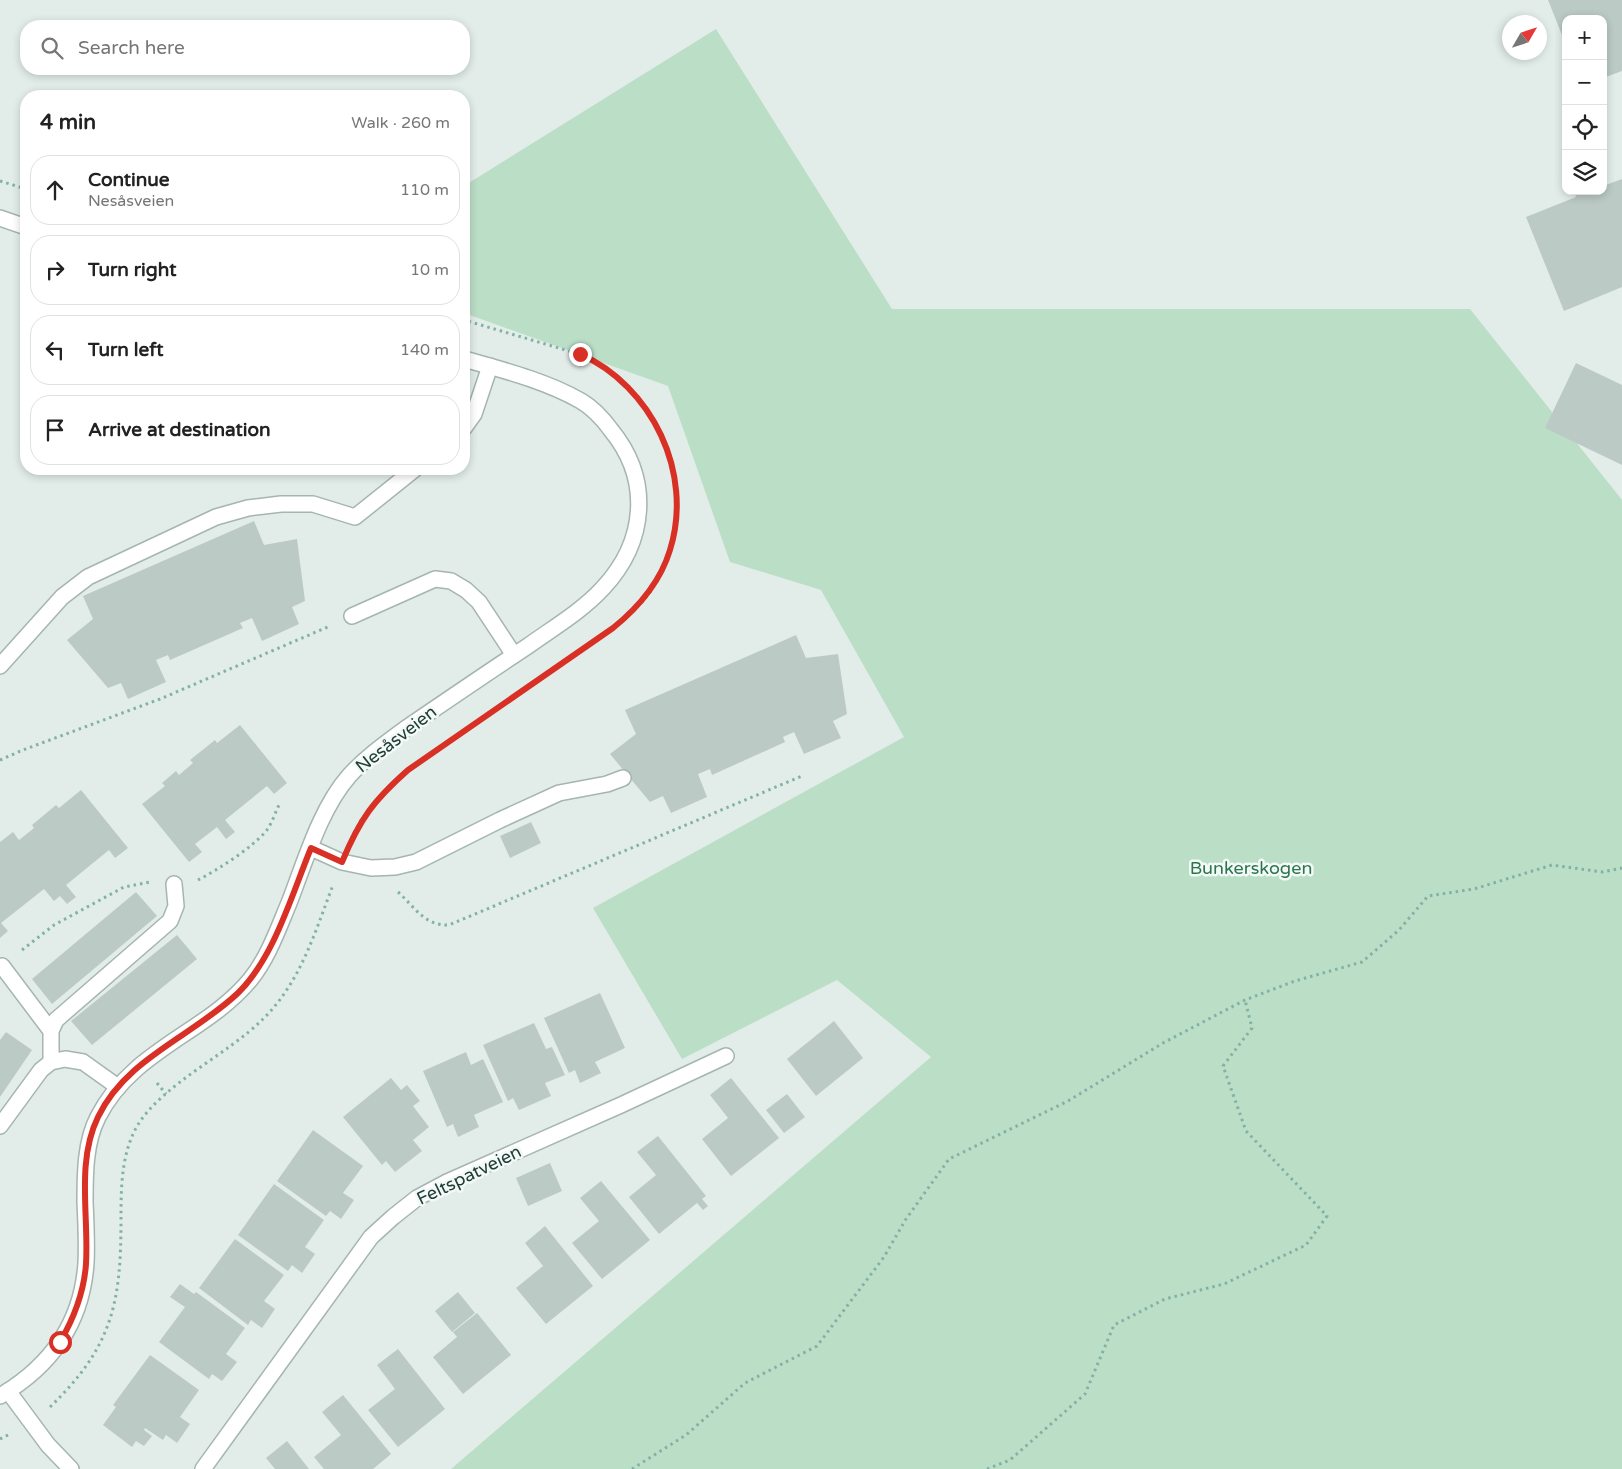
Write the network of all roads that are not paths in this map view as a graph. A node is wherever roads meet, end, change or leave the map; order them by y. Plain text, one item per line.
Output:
1 (0, 218) edge
2 (20, 225) edge
3 (470, 361) edge
4 (490, 366) junction
5 (470, 420) edge
6 (408, 475) edge
7 (352, 616) road end
8 (514, 655) junction
9 (0, 666) edge
10 (623, 778) dead end
11 (311, 848) junction
12 (174, 884) road end
13 (2, 966) road end
14 (51, 1031) junction
15 (726, 1056) dead end
16 (51, 1062) junction
17 (118, 1087) junction
18 (0, 1126) edge
19 (4, 1393) edge
20 (71, 1469) edge
21 (203, 1469) edge

1 - 2 street
3 - 4 street, Nesåsveien
4 - 5 street
4 - 8 street, Nesåsveien
6 - 9 street
7 - 8 street
8 - 11 street, Nesåsveien
10 - 11 street
11 - 17 street, Nesåsveien
12 - 14 street
13 - 14 street
14 - 16 street
15 - 21 street, Feltspatveien
16 - 17 street
16 - 18 street
17 - 19 street, Nesåsveien
19 - 20 street

